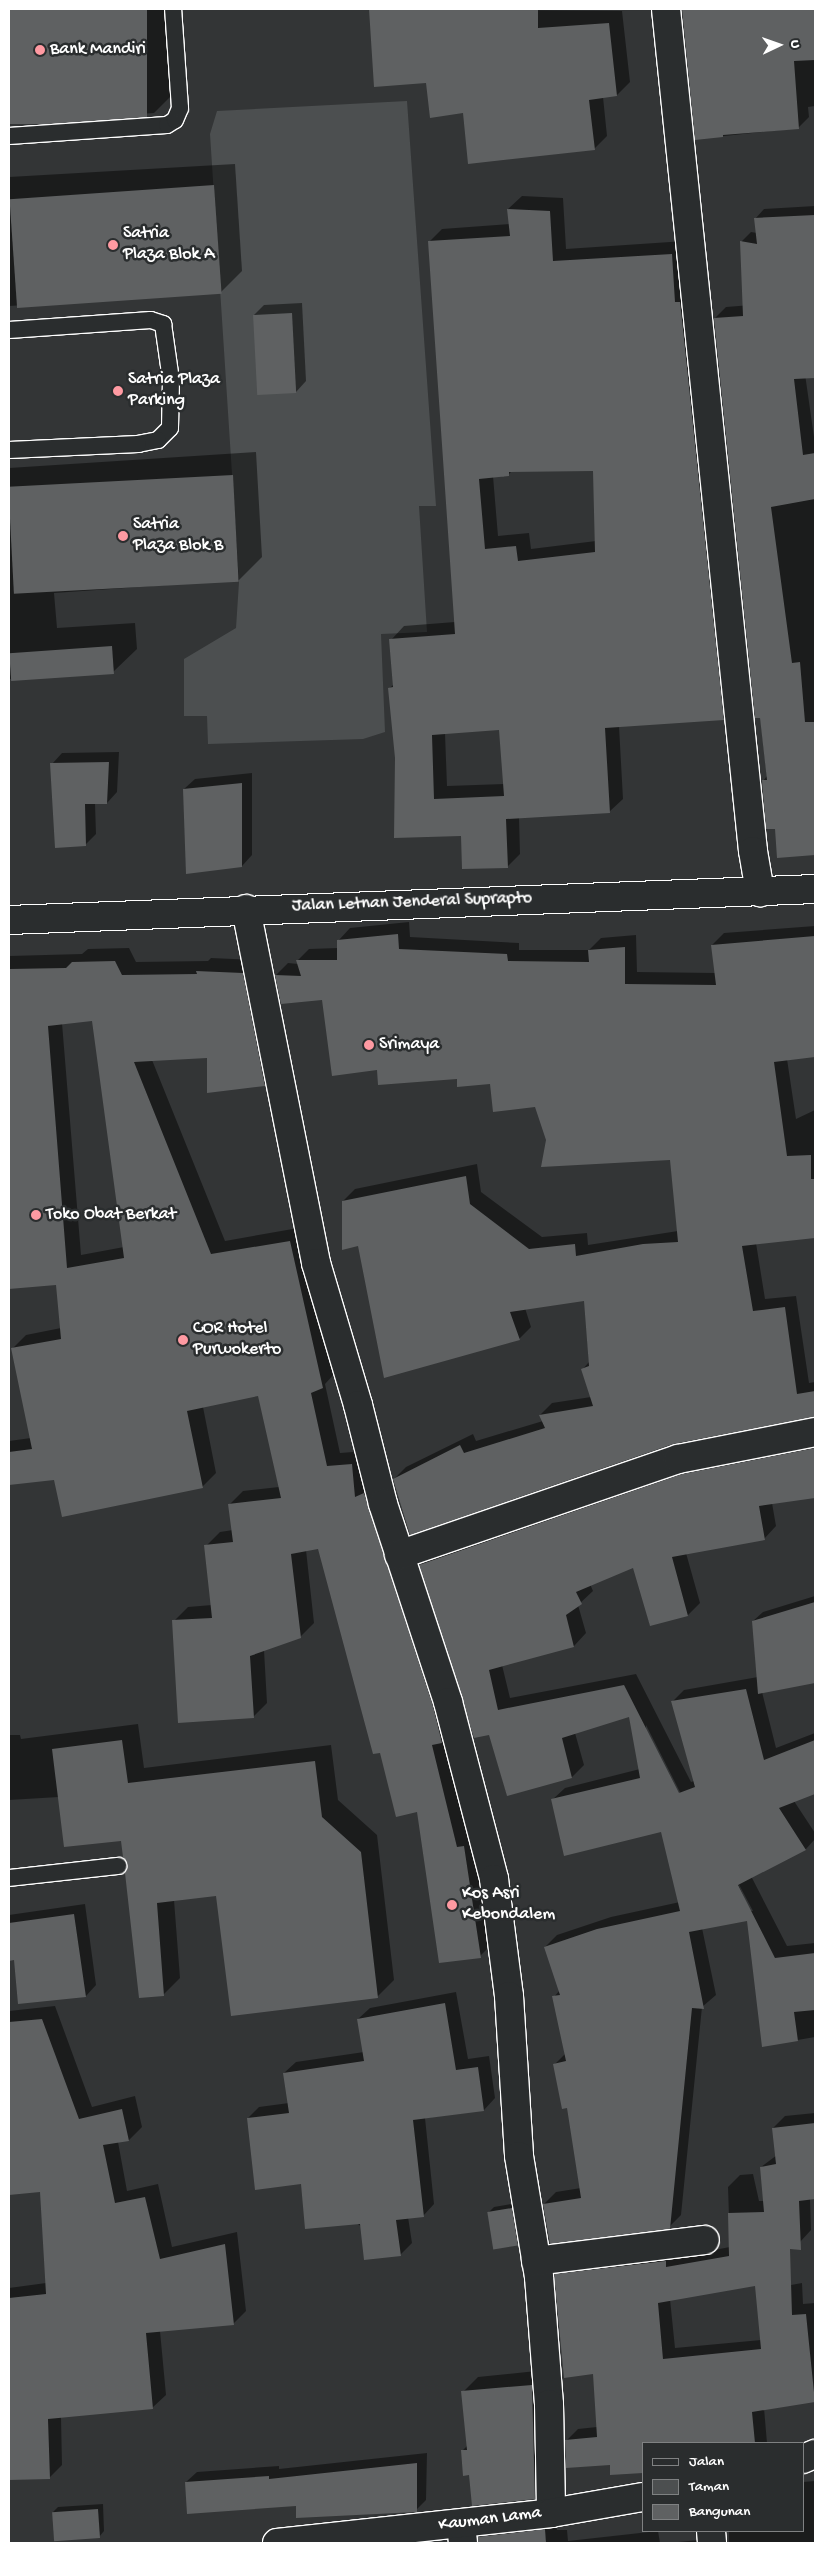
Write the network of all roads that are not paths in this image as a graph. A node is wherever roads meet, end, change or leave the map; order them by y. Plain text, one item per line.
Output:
1 (173, 9) edge
2 (666, 9) edge
3 (9, 136) edge
4 (9, 330) edge
5 (9, 450) edge
6 (815, 888) edge
7 (760, 892) junction
8 (246, 909) junction
9 (9, 920) edge
10 (815, 1432) edge
11 (399, 1555) junction
12 (118, 1866) dead end
13 (9, 1878) edge
14 (705, 2240) dead end
15 (536, 2261) junction
16 (642, 2497) edge
17 (551, 2513) junction
18 (462, 2534) edge
19 (277, 2543) edge

1 - 3 lane
2 - 7 street
4 - 5 lane
6 - 7 street, Jalan Letnan Jenderal Suprapto
7 - 8 street, Jalan Letnan Jenderal Suprapto
8 - 9 street, Jalan Letnan Jenderal Suprapto
8 - 11 street
10 - 11 street
11 - 15 street
12 - 13 lane
14 - 15 street
15 - 17 street
16 - 17 street, Kauman Lama
17 - 18 street, Kauman Lama
18 - 19 street, Kauman Lama

